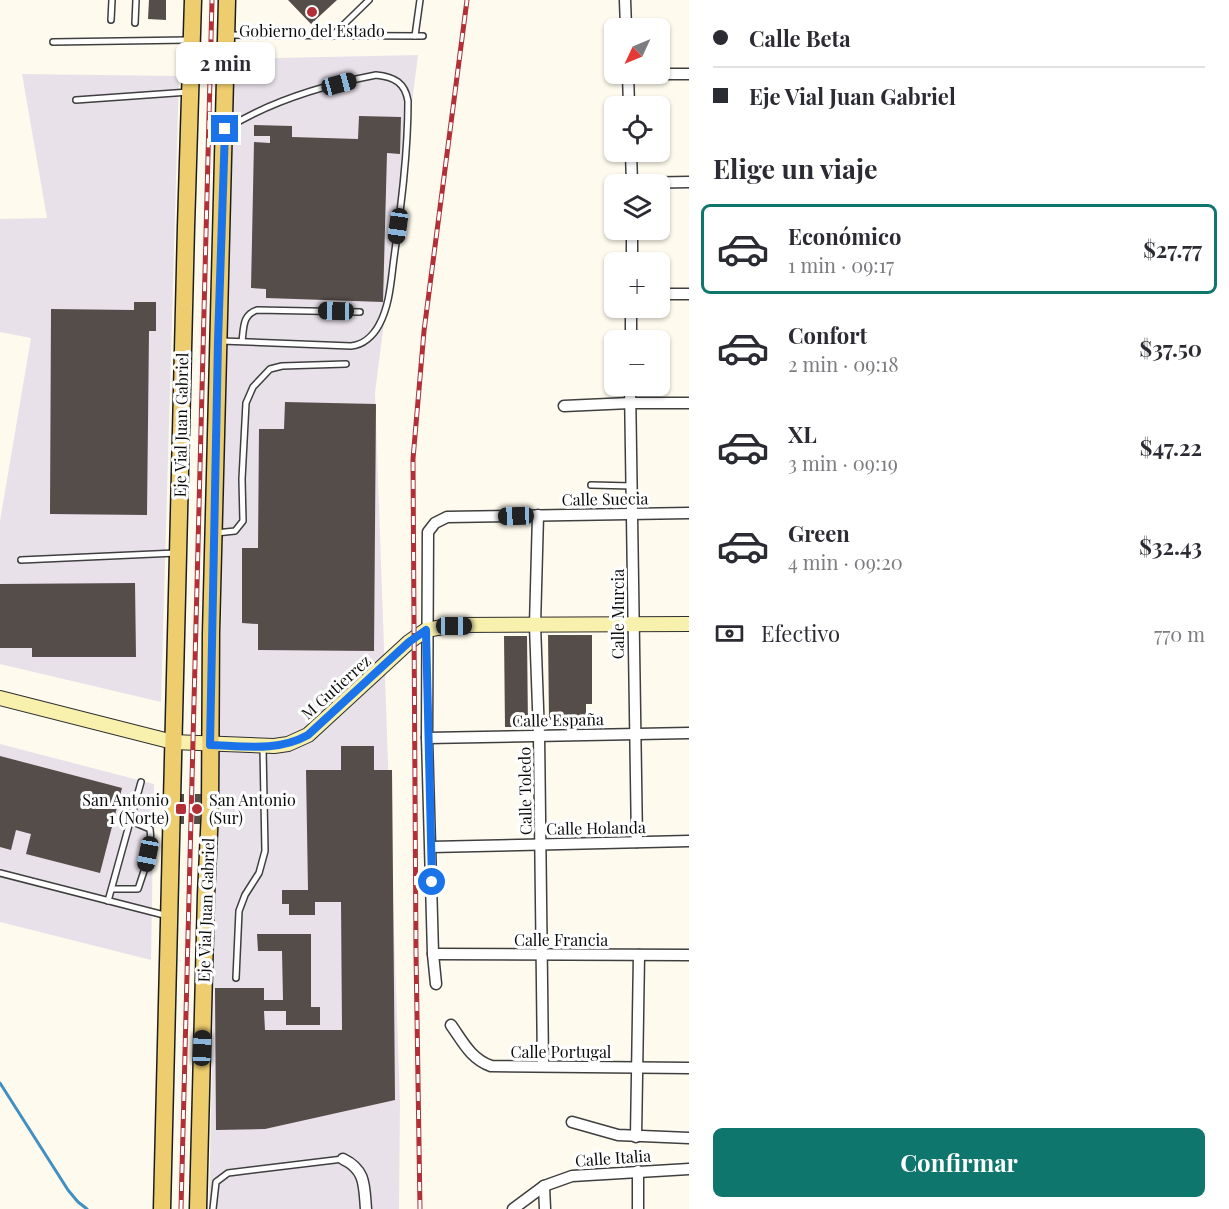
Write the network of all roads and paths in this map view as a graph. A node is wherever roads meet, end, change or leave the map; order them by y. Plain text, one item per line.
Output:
1 (112, 0) edge
2 (136, 0) edge
3 (193, 0) edge
4 (227, 0) edge
5 (369, 0) edge
6 (420, 0) edge
7 (625, 0) edge
8 (626, 18) edge
9 (111, 20) dead end
10 (135, 23) dead end
11 (225, 35) junction
12 (332, 36) junction
13 (415, 36) junction
14 (423, 36) dead end
15 (193, 40) junction
16 (54, 42) dead end
17 (670, 74) edge
18 (689, 74) edge
19 (190, 92) junction
20 (76, 100) dead end
21 (225, 129) junction
22 (689, 182) edge
23 (670, 183) edge
24 (670, 294) edge
25 (689, 294) edge
26 (360, 312) dead end
27 (218, 341) junction
28 (242, 341) junction
29 (346, 364) dead end
30 (630, 396) edge
31 (630, 402) junction
32 (689, 403) edge
33 (564, 406) dead end
34 (591, 485) dead end
35 (632, 486) junction
36 (633, 513) junction
37 (689, 513) edge
38 (538, 515) junction
39 (215, 534) junction
40 (178, 553) junction
41 (21, 560) dead end
42 (689, 624) edge
43 (535, 625) junction
44 (633, 625) junction
45 (426, 630) junction
46 (0, 698) edge
47 (634, 733) junction
48 (689, 733) edge
49 (539, 735) junction
50 (427, 738) junction
51 (173, 742) junction
52 (210, 745) junction
53 (263, 746) junction
54 (141, 782) dead end
55 (131, 821) junction
56 (689, 841) edge
57 (637, 842) junction
58 (541, 844) junction
59 (431, 847) junction
60 (0, 873) edge
61 (112, 889) junction
62 (108, 901) junction
63 (170, 916) junction
64 (433, 954) junction
65 (541, 954) junction
66 (689, 954) edge
67 (639, 955) junction
68 (236, 978) dead end
69 (436, 984) dead end
70 (452, 1025) dead end
71 (543, 1066) junction
72 (639, 1067) junction
73 (689, 1068) edge
74 (572, 1122) dead end
75 (636, 1137) junction
76 (689, 1138) edge
77 (343, 1160) joint
78 (689, 1169) edge
79 (638, 1171) junction
80 (544, 1186) junction
81 (162, 1209) edge
82 (198, 1209) edge
83 (213, 1209) edge
84 (366, 1209) edge
85 (513, 1209) edge
86 (545, 1209) edge
87 (638, 1209) edge

1 - 9 lane
2 - 10 lane
3 - 15 main road, Eje Vial Juan Gabriel
4 - 11 main road, Eje Vial Juan Gabriel
5 - 12 lane
6 - 13 lane
7 - 8 street
11 - 12 lane
11 - 21 main road, Eje Vial Juan Gabriel
12 - 13 lane
13 - 14 lane
15 - 16 lane
15 - 19 main road, Eje Vial Juan Gabriel
17 - 18 street
19 - 20 lane
19 - 40 main road, Eje Vial Juan Gabriel
21 - 27 main road, Eje Vial Juan Gabriel
21 - 28 lane
22 - 23 street
24 - 25 street
26 - 28 lane
27 - 28 lane
27 - 39 main road, Eje Vial Juan Gabriel
29 - 39 lane
30 - 31 street, Calle Murcia
31 - 32 street
31 - 33 street
31 - 35 street, Calle Murcia
34 - 35 lane
35 - 36 street, Calle Murcia
36 - 37 street, Calle Suecia
36 - 38 street, Calle Suecia
36 - 44 street, Calle Murcia
38 - 43 street, Calle Toledo
38 - 45 street, Calle Suecia
39 - 52 main road, Eje Vial Juan Gabriel
40 - 41 lane
40 - 51 main road, Eje Vial Juan Gabriel
42 - 44 street, M Gutierrez
43 - 44 street, M Gutierrez
43 - 45 street, M Gutierrez
43 - 49 street, Calle Toledo
44 - 47 street, Calle Murcia
45 - 50 street
45 - 53 street, M Gutierrez
46 - 51 street, M Gutierrez
47 - 48 street, Calle España
47 - 49 street, Calle España
47 - 57 street, Calle Murcia
49 - 50 street, Calle España
49 - 58 street, Calle Toledo
50 - 59 street
51 - 52 street, M Gutierrez
51 - 63 main road, Eje Vial Juan Gabriel
52 - 53 street, M Gutierrez
52 - 82 main road, Eje Vial Juan Gabriel
53 - 68 lane
54 - 55 lane
55 - 61 lane
55 - 61 lane
56 - 57 street, Calle Holanda
57 - 58 street, Calle Holanda
58 - 59 street, Calle Holanda
58 - 65 street, Calle Toledo
59 - 64 street
60 - 62 lane
61 - 62 lane
62 - 63 lane
63 - 81 main road, Eje Vial Juan Gabriel
64 - 65 street, Calle Francia
64 - 69 street
65 - 67 street, Calle Francia
65 - 71 street, Calle Toledo
66 - 67 street, Calle Francia
67 - 72 street
70 - 71 street, Calle Portugal
71 - 72 street, Calle Portugal
72 - 73 street, Calle Portugal
72 - 75 street
74 - 75 street, Calle Italia
75 - 76 street, Calle Italia
77 - 83 lane
77 - 84 street
78 - 79 street, Calle Italia
79 - 80 street, Calle Italia
79 - 87 street
80 - 85 street, Calle Italia
80 - 86 street

